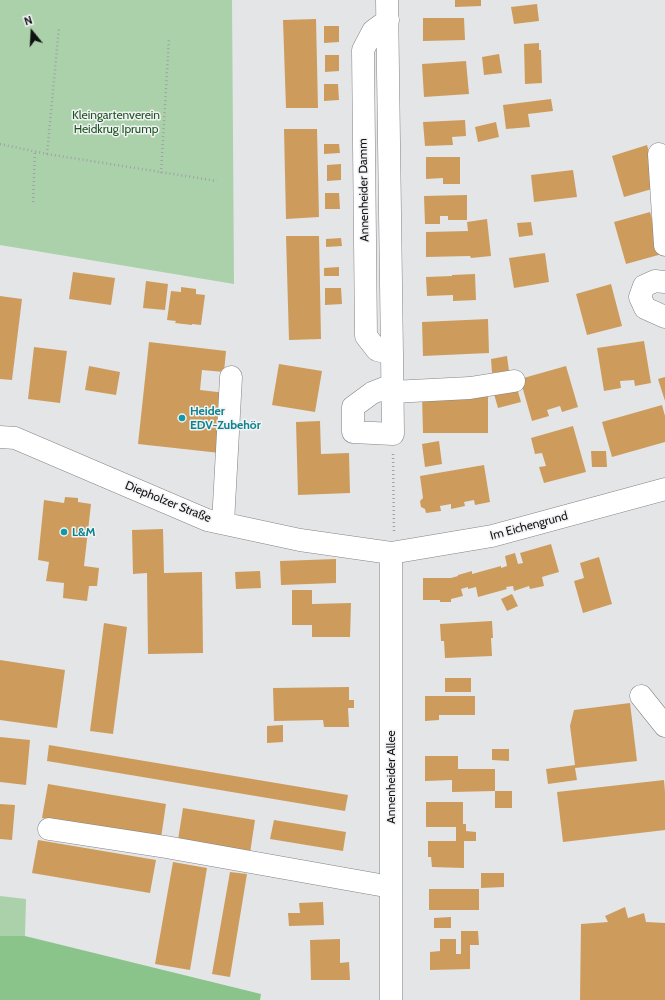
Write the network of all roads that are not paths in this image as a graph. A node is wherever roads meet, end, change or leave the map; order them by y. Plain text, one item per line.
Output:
1 (388, 10) edge
2 (659, 154) dead end
3 (664, 214) edge
4 (665, 245) edge
5 (665, 282) edge
6 (665, 317) edge
7 (231, 377) dead end
8 (514, 381) dead end
9 (392, 389) junction
10 (0, 437) edge
11 (665, 489) edge
12 (223, 523) junction
13 (391, 553) junction
14 (641, 696) dead end
15 (665, 726) edge
16 (49, 829) dead end
17 (391, 887) junction
18 (391, 1000) edge

1 - 9 street, Annenheider Damm
2 - 3 street
3 - 4 street
5 - 6 street
7 - 12 street
8 - 9 street
9 - 9 street, Annenheider Damm
10 - 12 street, Diepholzer Straße
11 - 13 street, Im Eichengrund
12 - 13 street, Diepholzer Straße
13 - 17 street, Annenheider Allee
14 - 15 street
16 - 17 street
17 - 18 street, Annenheider Allee

